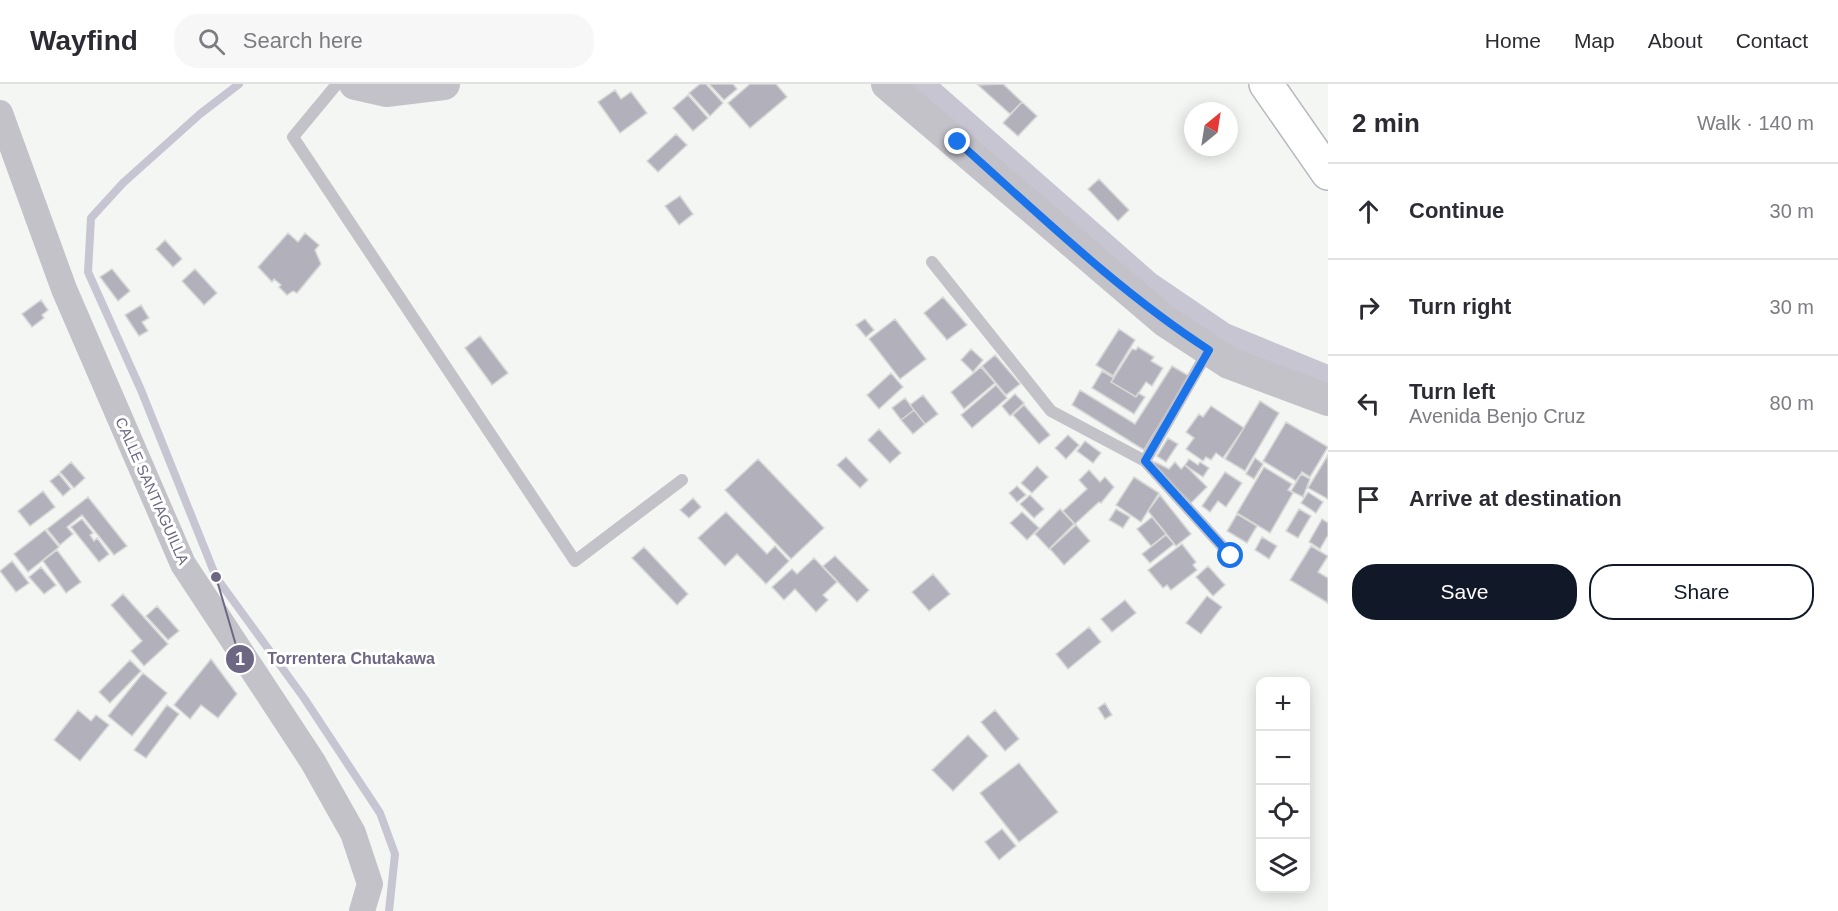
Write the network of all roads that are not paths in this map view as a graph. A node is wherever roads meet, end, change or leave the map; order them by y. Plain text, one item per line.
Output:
1 (337, 84) edge
2 (355, 84) edge
3 (444, 84) edge
4 (887, 84) edge
5 (1266, 84) edge
6 (0, 113) edge
7 (1328, 173) edge
8 (932, 262) dead end
9 (1209, 350) junction
10 (1328, 400) edge
11 (1145, 461) junction
12 (682, 480) dead end
13 (1231, 556) dead end
14 (362, 911) edge

1 - 12 lane
2 - 3 street
4 - 9 street
5 - 7 main road
6 - 14 street, CALLE SANTIAGUILLA
8 - 11 lane
9 - 10 street
9 - 11 lane
11 - 13 lane

